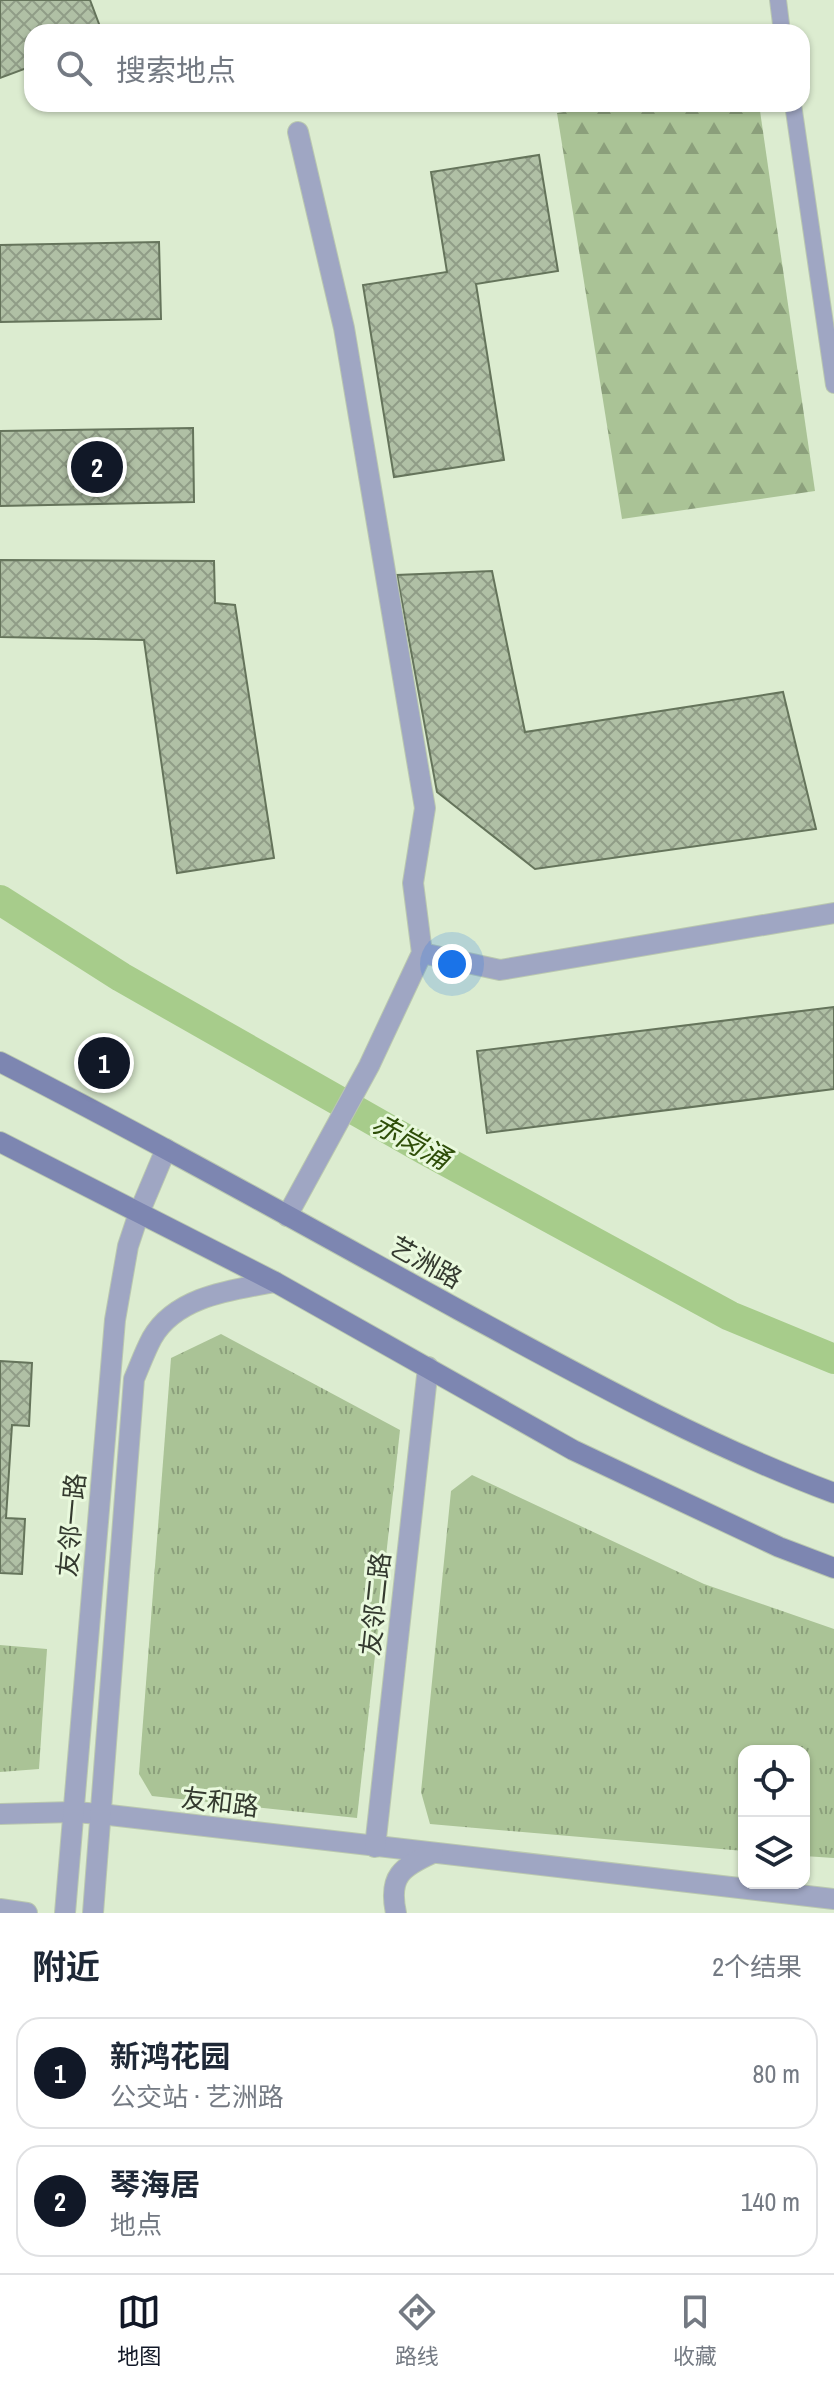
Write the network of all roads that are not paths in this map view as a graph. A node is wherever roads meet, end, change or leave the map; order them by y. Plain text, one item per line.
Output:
1 (778, 0) edge
2 (781, 24) edge
3 (794, 112) edge
4 (298, 132) dead end
5 (831, 350) edge
6 (834, 385) edge
7 (834, 913) edge
8 (422, 953) junction
9 (0, 1062) edge
10 (0, 1142) edge
11 (166, 1149) junction
12 (139, 1213) junction
13 (287, 1216) junction
14 (275, 1282) junction
15 (428, 1367) junction
16 (834, 1493) edge
17 (834, 1568) edge
18 (73, 1812) junction
19 (0, 1814) edge
20 (101, 1814) junction
21 (375, 1847) junction
22 (433, 1853) junction
23 (834, 1899) edge
24 (0, 1909) edge
25 (27, 1913) edge
26 (65, 1913) edge
27 (93, 1913) edge
28 (396, 1913) edge

1 - 2 lane
3 - 5 lane
4 - 8 street
5 - 6 lane
7 - 8 street
8 - 13 street
9 - 11 main road, 艺洲路
10 - 12 main road
11 - 12 street, 友邻一路
11 - 13 main road, 艺洲路
12 - 14 main road
12 - 18 street, 友邻一路
13 - 16 main road, 艺洲路
14 - 15 main road
14 - 20 street, 友邻一路
15 - 17 main road
15 - 21 street, 友邻二路
18 - 19 street, 友和路
18 - 20 street, 友和路
18 - 26 street, 友邻一路
20 - 21 street, 友和路
20 - 27 street, 友邻一路
21 - 22 street, 友和路
22 - 23 street, 友和路
22 - 28 street
24 - 25 street

